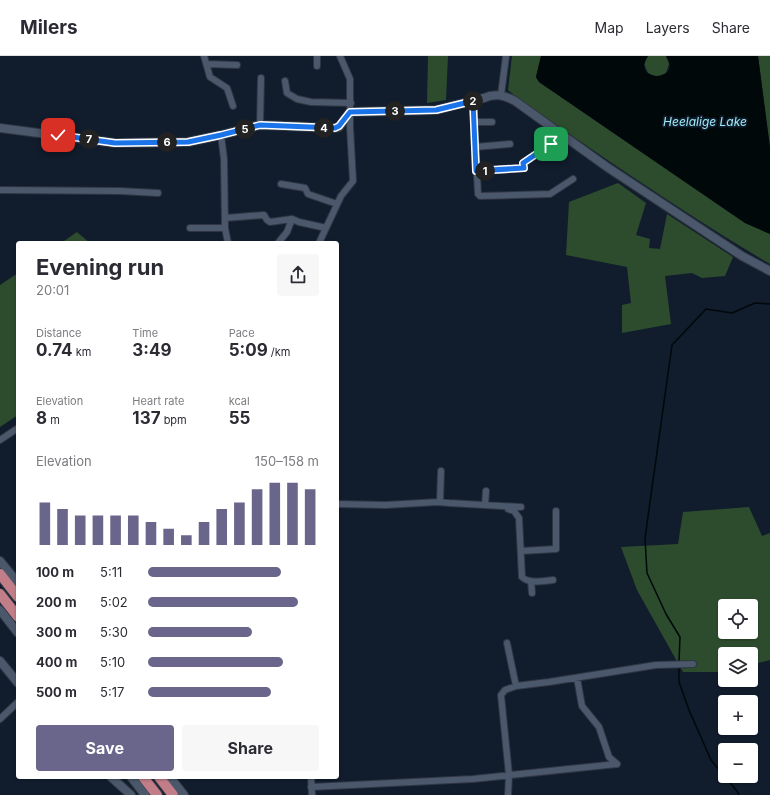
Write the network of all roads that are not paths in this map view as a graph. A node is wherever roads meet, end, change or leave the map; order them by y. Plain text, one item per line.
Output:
1 (204, 56) edge
2 (317, 56) edge
3 (340, 56) edge
4 (506, 56) edge
5 (207, 64) junction
6 (237, 65) dead end
7 (317, 66) dead end
8 (261, 78) dead end
9 (285, 82) dead end
10 (501, 95) junction
11 (473, 101) junction
12 (233, 106) dead end
13 (350, 108) junction
14 (474, 122) junction
15 (492, 122) dead end
16 (260, 125) junction
17 (0, 128) edge
18 (221, 135) junction
19 (510, 144) dead end
20 (551, 144) dead end
21 (475, 147) junction
22 (476, 171) junction
23 (573, 179) dead end
24 (281, 184) dead end
25 (0, 190) edge
26 (158, 193) dead end
27 (337, 204) junction
28 (225, 218) junction
29 (292, 219) junction
30 (190, 228) dead end
31 (225, 228) junction
32 (326, 228) junction
33 (228, 241) edge
34 (280, 241) edge
35 (320, 241) edge
36 (770, 270) edge
37 (16, 429) edge
38 (0, 440) edge
39 (441, 471) dead end
40 (486, 491) dead end
41 (441, 502) junction
42 (339, 504) edge
43 (485, 505) junction
44 (521, 507) dead end
45 (556, 511) dead end
46 (520, 551) junction
47 (0, 561) edge
48 (0, 574) edge
49 (553, 580) dead end
50 (16, 581) edge
51 (531, 581) junction
52 (532, 593) dead end
53 (0, 594) edge
54 (16, 594) edge
55 (0, 610) edge
56 (16, 614) edge
57 (16, 631) edge
58 (507, 643) dead end
59 (0, 661) edge
60 (693, 664) dead end
61 (577, 678) junction
62 (16, 681) edge
63 (516, 686) junction
64 (16, 704) edge
65 (0, 719) edge
66 (508, 775) junction
67 (113, 779) edge
68 (133, 779) edge
69 (145, 779) edge
70 (161, 779) edge
71 (172, 779) edge
72 (311, 779) edge
73 (311, 787) junction
74 (131, 795) edge
75 (145, 795) edge
76 (157, 795) edge
77 (173, 795) edge
78 (184, 795) edge
79 (312, 795) edge
80 (508, 795) edge

1 - 5 street
2 - 7 street
3 - 13 street
4 - 10 street
5 - 6 street
5 - 12 street
8 - 16 street
9 - 13 street
10 - 11 street
10 - 36 street
11 - 13 street
11 - 14 street
13 - 16 street
13 - 27 street
14 - 15 street
14 - 21 street
16 - 18 street
17 - 18 street
18 - 28 street
19 - 21 street
20 - 22 street
21 - 22 street
22 - 23 street
24 - 27 street
25 - 26 street
27 - 32 street
28 - 29 street
28 - 31 street
29 - 32 street
29 - 34 street
30 - 31 street
31 - 33 street
32 - 35 street
37 - 38 street
39 - 41 street
40 - 43 street
41 - 42 street
41 - 43 street
41 - 46 street
43 - 44 street
45 - 46 street
46 - 51 street
47 - 50 street
48 - 54 highway
49 - 51 street
51 - 52 street
53 - 56 highway
55 - 57 street
58 - 63 street
59 - 62 street
60 - 61 street
61 - 63 street
61 - 66 street
63 - 66 street
64 - 65 street
66 - 73 street
66 - 80 street
67 - 74 street
68 - 75 street
69 - 76 highway
70 - 77 highway
71 - 78 street
72 - 73 street
73 - 79 street

